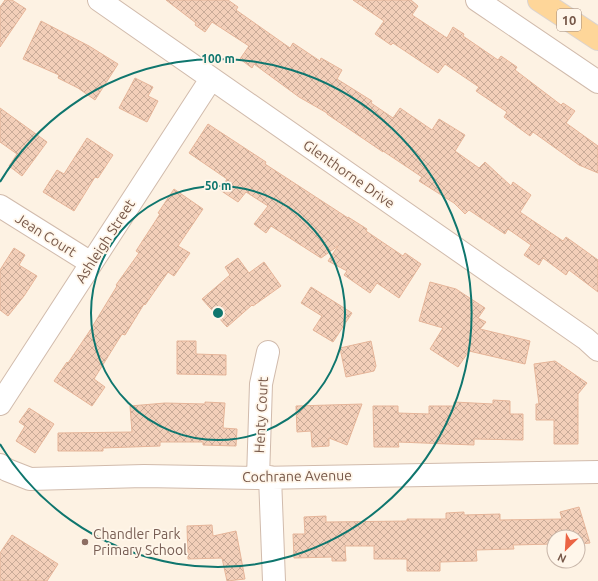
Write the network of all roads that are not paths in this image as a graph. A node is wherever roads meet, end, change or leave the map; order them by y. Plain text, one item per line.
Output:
1 (99, 0) edge
2 (477, 0) edge
3 (539, 0) edge
4 (598, 40) edge
5 (211, 79) junction
6 (598, 82) edge
7 (0, 206) edge
8 (91, 263) junction
9 (598, 350) edge
10 (268, 352) dead end
11 (0, 404) edge
12 (0, 465) edge
13 (598, 472) edge
14 (264, 477) junction
15 (274, 581) edge

1 - 5 street, Glenthorne Drive
2 - 6 street
3 - 4 main road, 10
5 - 8 street, Ashleigh Street
5 - 9 street, Glenthorne Drive
7 - 8 street, Jean Court
8 - 11 street, Ashleigh Street
10 - 14 street, Henty Court
12 - 14 street, Cochrane Avenue
13 - 14 street, Cochrane Avenue
14 - 15 street, Henty Court

